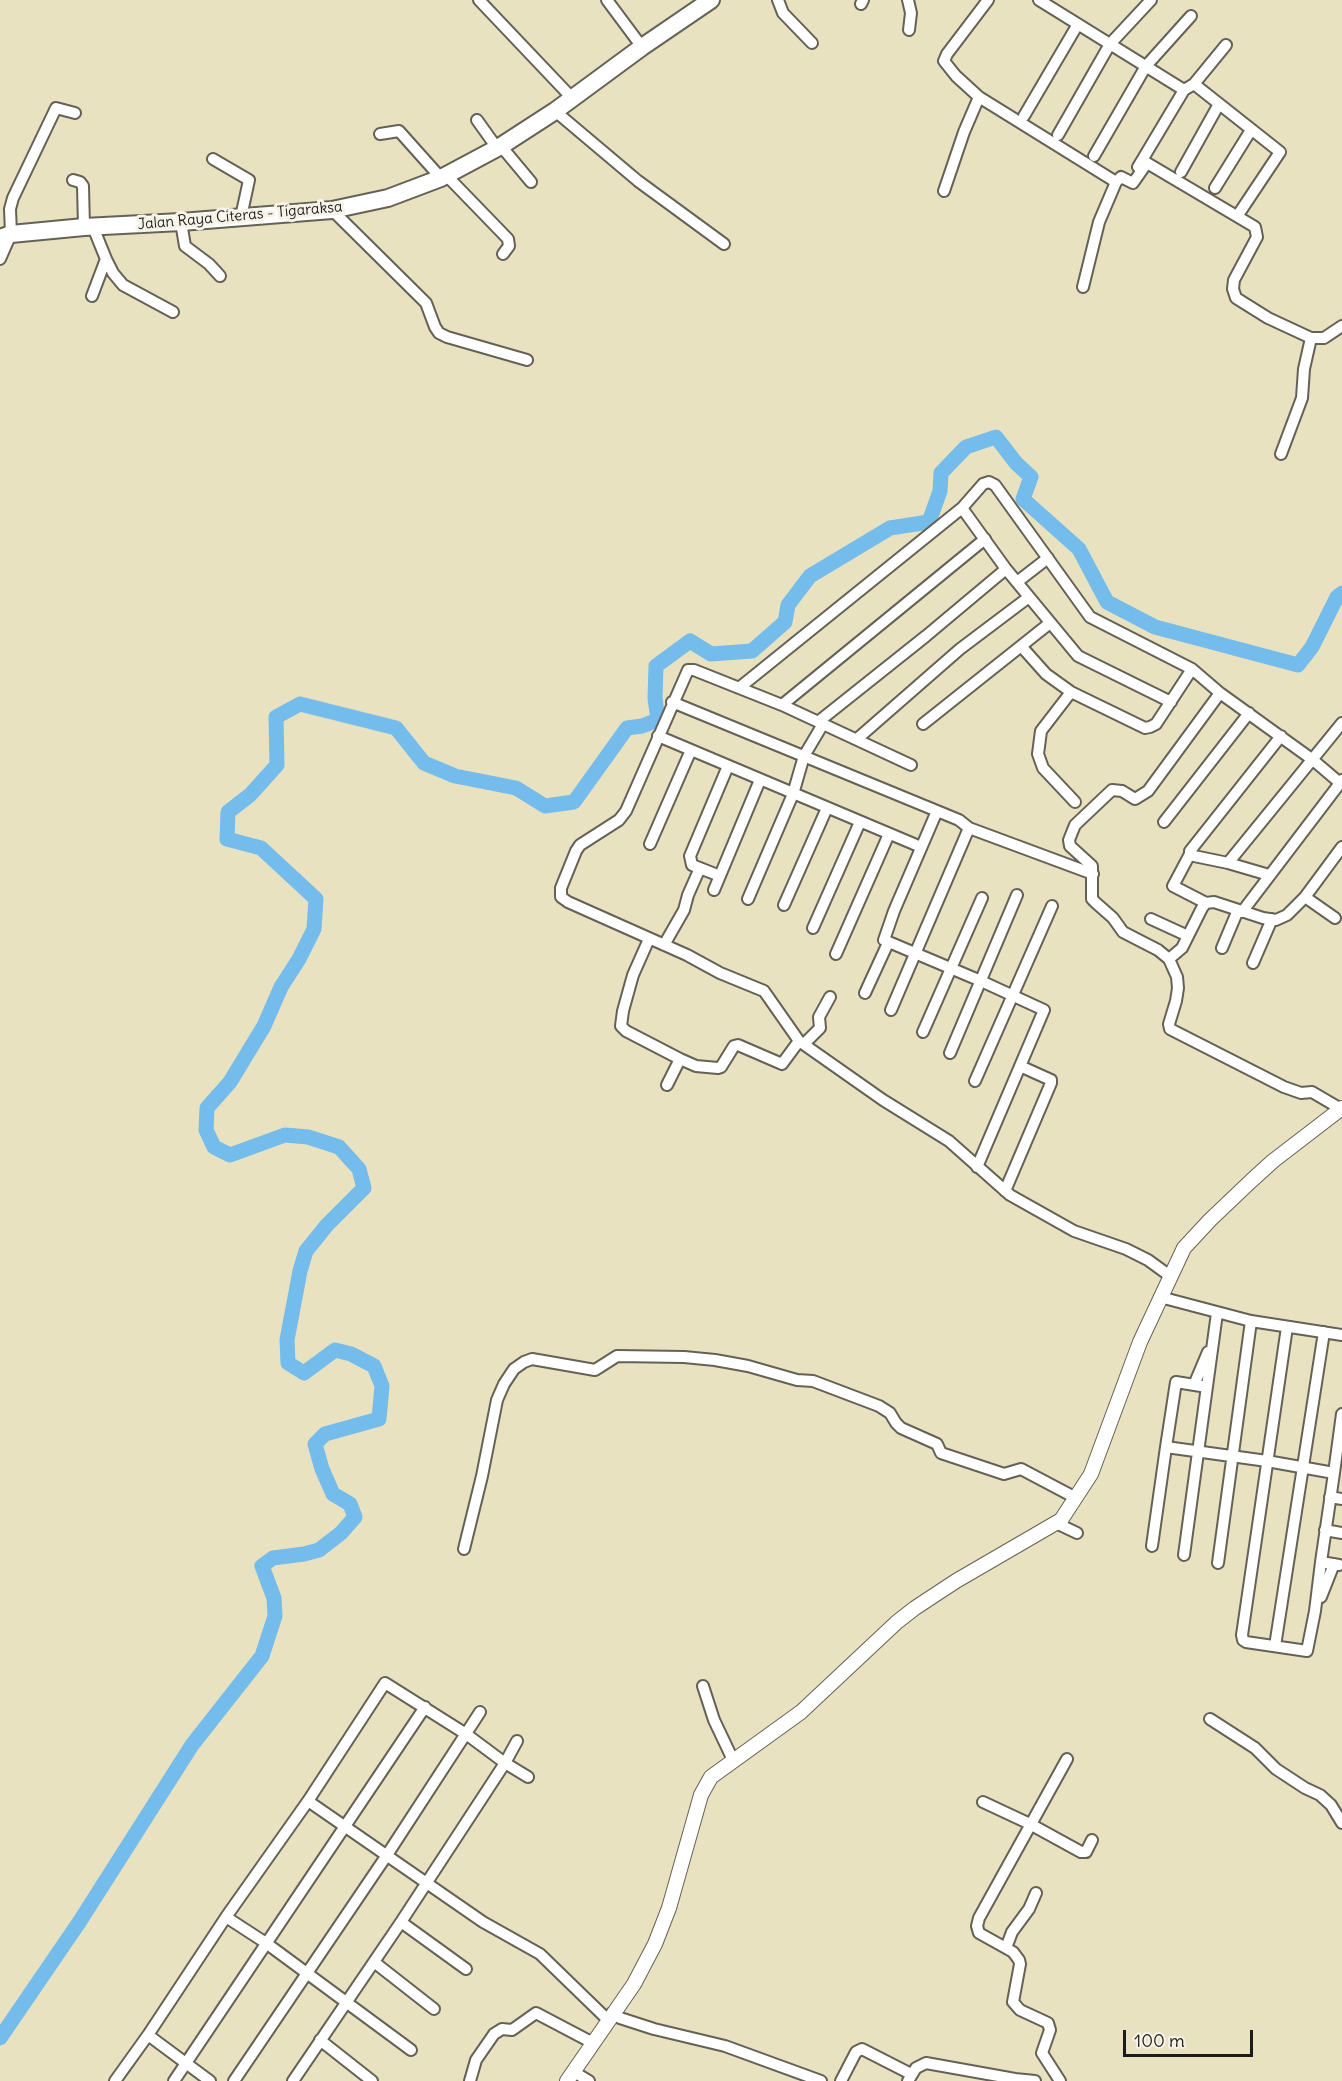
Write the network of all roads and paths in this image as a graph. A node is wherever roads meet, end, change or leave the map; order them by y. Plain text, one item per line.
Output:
1 (479, 0) edge
2 (608, 0) edge
3 (711, 0) edge
4 (778, 0) edge
5 (908, 0) edge
6 (988, 0) edge
7 (1039, 0) edge
8 (1152, 0) edge
9 (1191, 16) dead end
10 (1078, 24) junction
11 (909, 30) dead end
12 (812, 43) dead end
13 (1110, 44) junction
14 (1226, 45) dead end
15 (642, 47) junction
16 (1146, 66) junction
17 (1189, 87) junction
18 (980, 97) junction
19 (572, 98) junction
20 (1219, 104) junction
21 (555, 111) junction
22 (75, 113) dead end
23 (1024, 116) dead end
24 (477, 120) dead end
25 (1251, 130) junction
26 (380, 134) dead end
27 (1058, 135) dead end
28 (499, 147) junction
29 (1094, 156) dead end
30 (213, 159) dead end
31 (1135, 172) dead end
32 (1181, 172) dead end
33 (444, 177) junction
34 (73, 180) dead end
35 (531, 182) dead end
36 (1116, 182) junction
37 (1215, 188) dead end
38 (944, 190) dead end
39 (332, 210) junction
40 (1240, 212) dead end
41 (241, 217) junction
42 (181, 222) junction
43 (89, 227) junction
44 (5, 236) edge
45 (724, 244) dead end
46 (503, 254) dead end
47 (0, 259) edge
48 (106, 259) junction
49 (220, 276) dead end
50 (1083, 288) dead end
51 (92, 296) dead end
52 (172, 312) dead end
53 (1342, 326) edge
54 (1311, 338) junction
55 (527, 360) dead end
56 (1281, 454) dead end
57 (962, 508) junction
58 (985, 539) junction
59 (1048, 558) junction
60 (1006, 569) junction
61 (1017, 582) junction
62 (1029, 597) junction
63 (1050, 623) junction
64 (1021, 646) junction
65 (1192, 669) junction
66 (740, 688) junction
67 (1071, 692) junction
68 (1220, 693) junction
69 (672, 702) junction
70 (1171, 702) junction
71 (782, 705) junction
72 (1249, 713) junction
73 (821, 723) junction
74 (1342, 723) edge
75 (923, 724) dead end
76 (658, 736) junction
77 (1281, 736) junction
78 (857, 739) junction
79 (691, 750) junction
80 (804, 756) junction
81 (1313, 760) junction
82 (911, 765) dead end
83 (728, 766) junction
84 (760, 780) junction
85 (1341, 782) edge
86 (793, 794) junction
87 (1075, 802) dead end
88 (827, 808) junction
89 (937, 811) junction
90 (860, 822) junction
91 (1164, 822) dead end
92 (969, 828) junction
93 (889, 834) junction
94 (650, 844) dead end
95 (921, 847) junction
96 (1342, 847) edge
97 (1190, 854) junction
98 (1228, 863) junction
99 (700, 868) junction
100 (1093, 874) junction
101 (1269, 875) junction
102 (720, 876) junction
103 (714, 890) dead end
104 (1017, 895) dead end
105 (982, 897) dead end
106 (1305, 897) junction
107 (748, 899) dead end
108 (1206, 903) junction
109 (784, 905) dead end
110 (1052, 906) dead end
111 (1240, 911) junction
112 (1335, 918) dead end
113 (1151, 919) dead end
114 (1272, 919) junction
115 (813, 928) dead end
116 (1188, 936) junction
117 (649, 939) junction
118 (888, 943) junction
119 (664, 945) junction
120 (1222, 948) dead end
121 (836, 954) dead end
122 (915, 954) junction
123 (1169, 959) junction
124 (1253, 963) dead end
125 (951, 969) junction
126 (981, 981) junction
127 (865, 993) dead end
128 (1013, 996) junction
129 (830, 997) dead end
130 (891, 1010) dead end
131 (923, 1032) dead end
132 (801, 1042) junction
133 (950, 1053) dead end
134 (680, 1059) junction
135 (1020, 1066) junction
136 (975, 1081) dead end
137 (668, 1085) dead end
138 (1342, 1109) edge
139 (977, 1167) junction
140 (1005, 1191) junction
141 (1170, 1276) junction
142 (1160, 1298) junction
143 (1217, 1312) junction
144 (1251, 1320) junction
145 (1287, 1327) junction
146 (1324, 1332) junction
147 (1342, 1335) edge
148 (1213, 1340) junction
149 (1194, 1385) junction
150 (1207, 1387) junction
151 (1342, 1414) edge
152 (1341, 1426) edge
153 (1166, 1447) junction
154 (1198, 1452) junction
155 (1232, 1456) junction
156 (1339, 1460) edge
157 (1267, 1461) junction
158 (1303, 1468) junction
159 (1334, 1473) junction
160 (1330, 1497) junction
161 (1076, 1498) junction
162 (1342, 1498) edge
163 (1056, 1523) junction
164 (1325, 1530) junction
165 (1077, 1533) dead end
166 (1342, 1533) edge
167 (1152, 1546) dead end
168 (464, 1549) dead end
169 (1184, 1555) dead end
170 (1321, 1562) junction
171 (1218, 1563) dead end
172 (1315, 1611) junction
173 (1275, 1646) junction
174 (704, 1686) dead end
175 (425, 1707) junction
176 (480, 1712) dead end
177 (1210, 1719) dead end
178 (466, 1734) junction
179 (517, 1741) dead end
180 (1067, 1759) dead end
181 (733, 1760) junction
182 (505, 1763) junction
183 (528, 1777) dead end
184 (308, 1801) junction
185 (983, 1802) dead end
186 (1342, 1823) edge
187 (1030, 1824) junction
188 (346, 1828) junction
189 (1092, 1840) dead end
190 (387, 1855) junction
191 (427, 1882) junction
192 (1036, 1893) dead end
193 (226, 1917) junction
194 (401, 1922) junction
195 (266, 1943) junction
196 (1006, 1948) junction
197 (374, 1962) junction
198 (466, 1969) dead end
199 (306, 1972) junction
200 (346, 2001) junction
201 (434, 2009) dead end
202 (610, 2016) junction
203 (148, 2035) junction
204 (320, 2040) junction
205 (593, 2043) junction
206 (411, 2050) dead end
207 (185, 2064) junction
208 (571, 2076) edge
209 (910, 2078) edge
210 (115, 2081) edge
211 (174, 2081) edge
212 (210, 2081) edge
213 (234, 2081) edge
214 (293, 2081) edge
215 (372, 2081) edge
216 (470, 2081) edge
217 (589, 2081) edge
218 (821, 2081) edge
219 (842, 2081) edge
220 (1035, 2081) edge
221 (1060, 2081) edge

1 - 19 street
2 - 15 street
3 - 15 main road, Jalan Raya Citeras - Tigaraksa
4 - 12 street
5 - 11 street
6 - 18 street
7 - 10 street
8 - 13 street
9 - 16 street
10 - 13 street
10 - 23 street
13 - 16 street
13 - 27 street
14 - 17 street
15 - 19 main road, Jalan Raya Citeras - Tigaraksa
16 - 17 street
16 - 29 street
17 - 20 street
17 - 31 street
18 - 36 street
18 - 38 street
19 - 21 main road, Jalan Raya Citeras - Tigaraksa
20 - 25 street
20 - 32 street
21 - 28 main road, Jalan Raya Citeras - Tigaraksa
21 - 45 street
22 - 44 street
24 - 28 street
25 - 37 street
25 - 40 street
26 - 33 street
28 - 33 main road, Jalan Raya Citeras - Tigaraksa
28 - 35 street
30 - 41 street
33 - 39 main road, Jalan Raya Citeras - Tigaraksa
33 - 46 street
34 - 43 street
36 - 50 street
36 - 54 street
39 - 41 main road, Jalan Raya Citeras - Tigaraksa
39 - 55 street
41 - 42 main road, Jalan Raya Citeras - Tigaraksa
42 - 43 main road, Jalan Raya Citeras - Tigaraksa
42 - 49 street
43 - 44 main road, Jalan Raya Citeras - Tigaraksa
43 - 48 street
44 - 47 street
48 - 51 street
48 - 52 street
53 - 54 street
54 - 56 street
57 - 58 street
57 - 59 street
57 - 66 street
58 - 60 street
58 - 71 street
59 - 61 street
59 - 65 street
60 - 61 street
60 - 73 street
61 - 62 street
62 - 63 street
62 - 78 street
63 - 64 street
63 - 70 street
64 - 67 street
64 - 75 street
65 - 68 street
65 - 70 street
66 - 69 street
66 - 71 street
67 - 70 street
67 - 87 street
68 - 72 street
68 - 100 street
69 - 76 street
69 - 80 street
71 - 73 street
72 - 77 street
72 - 91 street
73 - 78 street
73 - 80 street
74 - 81 street
76 - 79 street
76 - 117 street
77 - 81 street
77 - 97 street
78 - 82 street
79 - 83 street
79 - 94 street
80 - 86 street
80 - 89 street
81 - 85 street
81 - 98 street
83 - 84 street
83 - 99 street
84 - 86 street
84 - 102 street
85 - 101 street
86 - 88 street
86 - 107 street
88 - 90 street
88 - 109 street
89 - 92 street
89 - 95 street
90 - 93 street
90 - 115 street
92 - 100 street
92 - 122 street
93 - 95 street
93 - 121 street
95 - 118 street
96 - 106 street
97 - 98 street
97 - 108 street
98 - 101 street
99 - 102 street
99 - 119 street
100 - 123 street
101 - 111 street
102 - 103 street
104 - 126 street
105 - 125 street
106 - 112 street
106 - 114 street
108 - 111 street
108 - 116 street
110 - 128 street
111 - 114 street
111 - 120 street
113 - 116 street
114 - 124 street
116 - 123 street
117 - 119 street
117 - 134 street
118 - 122 street
118 - 127 street
119 - 132 street
122 - 125 street
122 - 130 street
123 - 138 street
125 - 126 street
125 - 131 street
126 - 128 street
126 - 133 street
128 - 135 street
128 - 136 street
129 - 132 street
132 - 134 street
132 - 139 street
134 - 137 street
135 - 139 street
135 - 140 street
138 - 141 street
139 - 140 street
140 - 141 street
141 - 142 street
142 - 143 street
142 - 161 street
143 - 144 street
143 - 148 street
144 - 145 street
144 - 155 street
145 - 146 street
145 - 157 street
146 - 147 street
146 - 158 street
148 - 149 street
148 - 150 street
149 - 150 street
149 - 153 street
150 - 154 street
151 - 152 street
152 - 156 street
153 - 154 street
153 - 167 street
154 - 155 street
154 - 169 street
155 - 157 street
155 - 171 street
156 - 159 street
157 - 158 street
157 - 173 street
158 - 159 street
158 - 173 street
159 - 160 street
160 - 162 street
160 - 164 street
161 - 163 street
161 - 168 street
163 - 165 street
163 - 181 street
164 - 166 street
164 - 170 street
170 - 172 street
170 - 172 street
172 - 173 street
174 - 181 street
175 - 178 street
175 - 184 street
175 - 188 street
176 - 178 street
177 - 186 street
178 - 182 street
178 - 190 street
179 - 182 street
180 - 187 street
181 - 202 street
182 - 183 street
182 - 191 street
184 - 188 street
184 - 193 street
185 - 187 street
187 - 189 street
187 - 196 street
188 - 190 street
188 - 195 street
190 - 191 street
190 - 199 street
191 - 194 street
191 - 202 street
192 - 196 street
193 - 195 street
193 - 203 street
194 - 197 street
194 - 198 street
195 - 199 street
195 - 207 street
196 - 221 street
197 - 200 street
197 - 201 street
199 - 200 street
199 - 213 street
200 - 204 street
200 - 206 street
202 - 205 street
202 - 218 street
203 - 207 street
203 - 210 street
204 - 214 street
204 - 215 street
205 - 208 street
205 - 216 street
207 - 211 street
207 - 212 street
208 - 217 street
209 - 219 street
209 - 220 street

